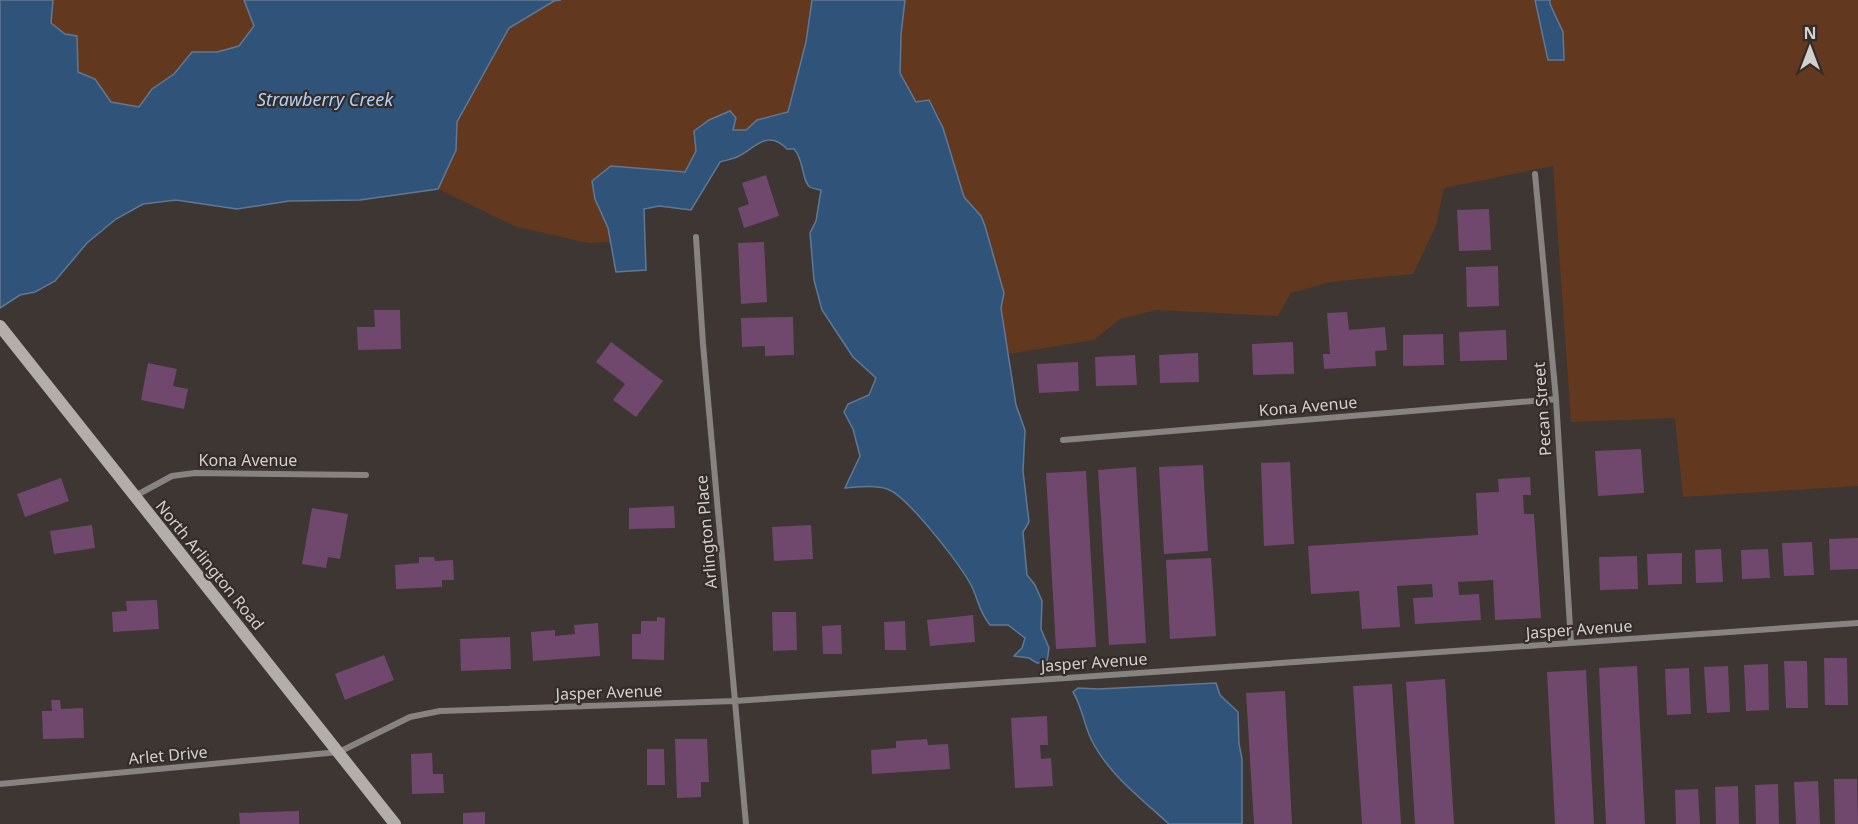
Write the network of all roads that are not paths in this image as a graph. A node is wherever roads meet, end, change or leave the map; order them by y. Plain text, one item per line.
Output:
1 (1535, 174) dead end
2 (696, 237) dead end
3 (0, 326) edge
4 (1556, 399) junction
5 (1063, 440) dead end
6 (366, 475) dead end
7 (134, 496) junction
8 (1858, 623) edge
9 (1571, 643) junction
10 (735, 701) junction
11 (339, 752) junction
12 (0, 784) edge
13 (395, 824) edge
14 (746, 824) edge

1 - 4 street, Pecan Street
2 - 10 street, Arlington Place
3 - 7 main road, North Arlington Road
4 - 5 street, Kona Avenue
4 - 9 street, Pecan Street
6 - 7 street, Kona Avenue
7 - 11 main road, North Arlington Road
8 - 9 street, Jasper Avenue
9 - 10 street, Jasper Avenue
10 - 11 street, Jasper Avenue
10 - 14 street, Arlington Place
11 - 12 street, Arlet Drive
11 - 13 main road, North Arlington Road

